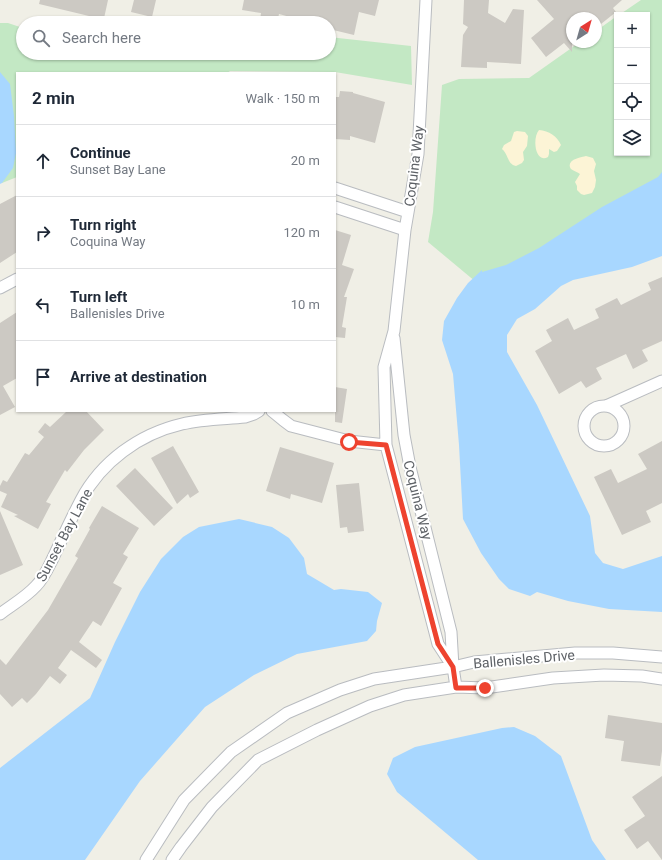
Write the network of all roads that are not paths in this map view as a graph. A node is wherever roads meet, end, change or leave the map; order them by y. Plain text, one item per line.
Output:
1 (426, 0) edge
2 (336, 188) edge
3 (336, 207) edge
4 (408, 212) junction
5 (405, 230) junction
6 (16, 280) edge
7 (0, 288) edge
8 (394, 331) junction
9 (662, 381) edge
10 (606, 406) dead end
11 (257, 412) edge
12 (273, 412) edge
13 (386, 445) junction
14 (0, 614) edge
15 (662, 657) edge
16 (453, 667) junction
17 (662, 679) edge
18 (456, 688) junction
19 (146, 860) edge
20 (172, 860) edge

1 - 4 street, Coquina Way
2 - 4 street
3 - 5 street
4 - 5 street, Coquina Way
5 - 8 street, Coquina Way
6 - 7 street
8 - 13 street, Coquina Way
8 - 16 street, Coquina Way
9 - 10 street
11 - 14 street, Sunset Bay Lane
12 - 13 street
13 - 16 street, Coquina Way
15 - 16 street, Ballenisles Drive
16 - 18 street, Coquina Way
16 - 19 street, Ballenisles Drive
17 - 18 street, Ballenisles Drive
18 - 20 street, Ballenisles Drive

